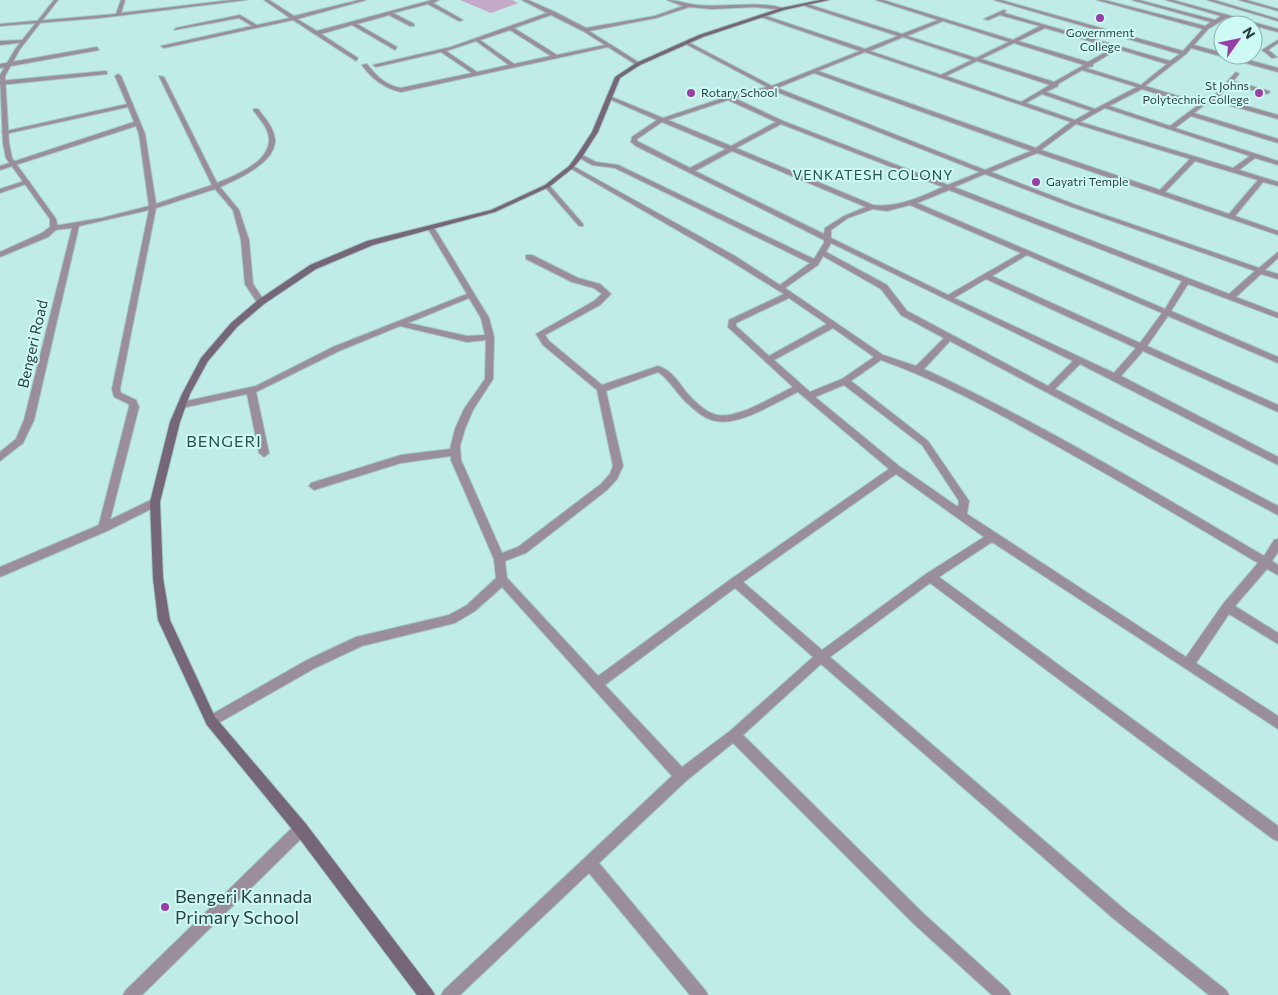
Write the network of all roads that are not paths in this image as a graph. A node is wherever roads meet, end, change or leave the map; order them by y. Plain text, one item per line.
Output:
1 (56, 0) edge
2 (123, 0) edge
3 (244, 0) edge
4 (266, 0) edge
5 (364, 0) edge
6 (436, 0) edge
7 (524, 0) edge
8 (669, 0) edge
9 (827, 0) edge
10 (878, 0) edge
11 (996, 0) edge
12 (1098, 0) edge
13 (1134, 0) edge
14 (1168, 0) edge
15 (1208, 0) edge
16 (1241, 0) edge
17 (219, 2) edge
18 (428, 2) junction
19 (1250, 2) junction
20 (808, 4) junction
21 (688, 6) junction
22 (1017, 6) junction
23 (1235, 8) junction
24 (783, 9) junction
25 (1278, 10) edge
26 (553, 13) junction
27 (999, 13) junction
28 (391, 14) junction
29 (118, 15) junction
30 (1222, 15) joint
31 (763, 16) junction
32 (294, 18) junction
33 (986, 19) dead end
34 (461, 20) dead end
35 (942, 20) junction
36 (1278, 20) edge
37 (39, 21) junction
38 (1213, 21) edge
39 (1213, 23) edge
40 (354, 24) junction
41 (0, 25) edge
42 (412, 25) dead end
43 (256, 26) junction
44 (508, 27) junction
45 (1263, 27) edge
46 (1042, 28) junction
47 (1206, 28) junction
48 (176, 29) dead end
49 (584, 30) junction
50 (1278, 31) edge
51 (317, 33) junction
52 (905, 36) junction
53 (476, 39) junction
54 (24, 41) junction
55 (1278, 41) edge
56 (686, 42) junction
57 (1013, 42) junction
58 (0, 43) edge
59 (164, 46) dead end
60 (608, 46) junction
61 (1191, 46) junction
62 (395, 48) dead end
63 (1116, 48) junction
64 (97, 49) dead end
65 (442, 50) junction
66 (866, 51) junction
67 (1213, 52) edge
68 (1184, 53) junction
69 (556, 57) junction
70 (1274, 57) dead end
71 (356, 59) dead end
72 (977, 59) junction
73 (1171, 63) junction
74 (9, 64) junction
75 (638, 64) junction
76 (365, 65) dead end
77 (376, 65) dead end
78 (1091, 65) junction
79 (1260, 65) edge
80 (0, 66) edge
81 (513, 66) junction
82 (1084, 69) junction
83 (1278, 70) edge
84 (815, 72) junction
85 (105, 73) dead end
86 (476, 74) junction
87 (1236, 74) dead end
88 (118, 76) dead end
89 (940, 77) junction
90 (161, 78) dead end
91 (1229, 82) junction
92 (1, 83) edge
93 (1056, 85) junction
94 (1141, 87) junction
95 (772, 88) junction
96 (1042, 92) junction
97 (1267, 92) dead end
98 (610, 98) junction
99 (728, 98) junction
100 (1214, 99) junction
101 (1021, 104) junction
102 (130, 105) junction
103 (1201, 105) junction
104 (1103, 106) junction
105 (256, 110) dead end
106 (1095, 111) junction
107 (1191, 114) junction
108 (1278, 117) edge
109 (663, 119) junction
110 (781, 122) junction
111 (1076, 122) junction
112 (138, 123) junction
113 (1171, 128) junction
114 (5, 132) junction
115 (1278, 141) edge
116 (3, 144) edge
117 (733, 148) junction
118 (1036, 151) junction
119 (1254, 155) junction
120 (580, 156) junction
121 (1194, 158) junction
122 (1278, 163) edge
123 (13, 164) junction
124 (571, 167) junction
125 (0, 168) edge
126 (689, 171) junction
127 (1234, 171) junction
128 (988, 172) junction
129 (1262, 179) junction
130 (27, 182) junction
131 (1278, 184) edge
132 (216, 185) junction
133 (547, 186) junction
134 (951, 187) junction
135 (0, 191) edge
136 (1161, 193) junction
137 (911, 203) junction
138 (872, 207) junction
139 (153, 209) junction
140 (1230, 217) junction
141 (581, 225) dead end
142 (76, 226) junction
143 (431, 227) junction
144 (54, 228) junction
145 (1278, 233) edge
146 (828, 237) junction
147 (823, 253) junction
148 (1026, 253) junction
149 (1278, 254) edge
150 (0, 256) edge
151 (529, 257) dead end
152 (815, 263) junction
153 (1259, 270) junction
154 (988, 277) junction
155 (1278, 277) edge
156 (1186, 281) junction
157 (780, 288) junction
158 (790, 294) junction
159 (470, 295) junction
160 (948, 298) junction
161 (1230, 298) junction
162 (261, 302) junction
163 (1168, 314) junction
164 (1278, 316) edge
165 (401, 324) junction
166 (832, 325) junction
167 (950, 336) junction
168 (490, 337) junction
169 (1143, 347) junction
170 (880, 357) junction
171 (767, 360) junction
172 (1079, 360) junction
173 (1278, 360) edge
174 (918, 370) junction
175 (1115, 377) junction
176 (845, 381) junction
177 (798, 388) junction
178 (601, 389) junction
179 (1050, 389) junction
180 (251, 391) junction
181 (809, 396) junction
182 (182, 405) junction
183 (1278, 408) edge
184 (264, 452) dead end
185 (455, 452) junction
186 (0, 457) edge
187 (1278, 461) edge
188 (896, 469) junction
189 (314, 486) dead end
190 (155, 502) junction
191 (1278, 511) edge
192 (961, 516) junction
193 (103, 528) junction
194 (992, 537) junction
195 (1278, 543) edge
196 (499, 559) junction
197 (1265, 563) junction
198 (1278, 570) edge
199 (0, 572) edge
200 (930, 577) junction
201 (502, 580) junction
202 (735, 582) junction
203 (1227, 607) junction
204 (1278, 639) edge
205 (821, 657) junction
206 (1188, 664) junction
207 (598, 683) junction
208 (211, 721) junction
209 (1278, 723) edge
210 (734, 735) junction
211 (681, 776) junction
212 (301, 829) junction
213 (1278, 834) edge
214 (589, 862) junction
215 (131, 995) edge
216 (426, 995) edge
217 (449, 995) edge
218 (700, 995) edge
219 (1003, 995) edge
220 (1221, 995) edge

1 - 37 street
2 - 29 street
3 - 17 street
4 - 32 street
5 - 32 street
6 - 18 street
7 - 26 street
8 - 21 street
9 - 20 main road
10 - 35 street
11 - 22 street
12 - 47 street
13 - 38 street
14 - 30 street
15 - 23 street
16 - 19 street
17 - 29 street
18 - 28 street
18 - 34 street
19 - 23 street
19 - 25 street
20 - 24 main road
20 - 52 street
21 - 24 street
21 - 49 street
22 - 27 street
22 - 68 street
23 - 30 street
23 - 36 street
24 - 31 main road
26 - 44 street
26 - 49 street
27 - 33 street
27 - 46 street
28 - 40 street
28 - 42 street
29 - 37 street
31 - 56 main road
31 - 66 street
32 - 43 street
32 - 51 street
35 - 52 street
35 - 57 street
37 - 41 street
37 - 54 street
39 - 47 street
40 - 51 street
40 - 62 street
43 - 48 street
43 - 59 street
44 - 53 street
44 - 69 street
45 - 50 street
46 - 57 street
46 - 63 street
47 - 61 street
49 - 60 street
51 - 71 street
52 - 66 street
52 - 72 street
53 - 65 street
53 - 81 street
54 - 58 street
54 - 74 street
55 - 70 street
56 - 75 main road
56 - 95 street
57 - 72 street
57 - 78 street
60 - 69 street
60 - 75 street
61 - 67 street
61 - 68 street
63 - 73 street
63 - 78 street
64 - 74 street
65 - 77 street
65 - 86 street
66 - 84 street
66 - 89 street
68 - 73 street
69 - 81 street
72 - 89 street
72 - 93 street
73 - 94 street
74 - 80 street
74 - 92 street
75 - 98 main road
76 - 86 street
78 - 82 street
79 - 83 street
81 - 86 street
82 - 93 street
82 - 94 street
84 - 95 street
84 - 118 street
85 - 92 street
87 - 91 street
88 - 102 street
89 - 101 street
90 - 132 street
91 - 97 street
91 - 100 street
92 - 114 street
93 - 96 street
94 - 103 street
94 - 104 street
95 - 99 street
95 - 128 street
96 - 101 street
96 - 106 street
98 - 109 street
98 - 120 main road
99 - 109 street
99 - 110 street
100 - 103 street
100 - 108 street
101 - 111 street
102 - 112 street
102 - 114 street
103 - 107 street
104 - 106 street
104 - 113 street
105 - 132 street
106 - 111 street
107 - 113 street
107 - 115 street
109 - 117 street
109 - 126 street
110 - 117 street
110 - 134 street
111 - 118 street
111 - 121 street
112 - 123 street
112 - 139 street
113 - 119 street
114 - 116 street
116 - 123 street
117 - 126 street
117 - 138 street
118 - 128 street
118 - 136 street
119 - 122 street
119 - 127 street
120 - 124 main road
120 - 152 street
121 - 127 street
121 - 136 street
123 - 125 street
123 - 130 street
124 - 133 main road
124 - 157 street
126 - 146 street
127 - 129 street
128 - 134 street
128 - 153 street
129 - 131 street
129 - 140 street
130 - 135 street
130 - 144 street
132 - 139 street
132 - 162 street
133 - 141 street
133 - 143 main road
134 - 137 street
134 - 156 street
136 - 140 street
137 - 138 street
137 - 148 street
138 - 146 street
139 - 142 street
139 - 193 street
140 - 145 street
142 - 144 street
142 - 186 street, Bengeri Road
143 - 159 street
143 - 162 main road
144 - 150 street
146 - 147 street
146 - 160 street
147 - 152 street
147 - 167 street
148 - 154 street
148 - 163 street
149 - 153 street
151 - 178 street
152 - 157 street
153 - 155 street
153 - 161 street
154 - 160 street
154 - 169 street
156 - 161 street
156 - 163 street
157 - 158 street
158 - 166 street
158 - 171 street
159 - 165 street
159 - 168 street
160 - 172 street
161 - 164 street
162 - 182 main road
163 - 169 street
163 - 173 street
165 - 168 street
165 - 180 street
166 - 170 street
166 - 171 street
167 - 174 street
167 - 179 street
168 - 185 street
169 - 175 street
169 - 183 street
170 - 174 street
170 - 176 street
171 - 177 street
172 - 175 street
172 - 179 street
174 - 197 street
175 - 187 street
176 - 181 street
176 - 192 street
177 - 178 street
177 - 181 street
178 - 196 street
179 - 191 street
180 - 182 street
180 - 184 street
181 - 188 street
182 - 190 main road
185 - 189 street
185 - 196 street
188 - 192 street
188 - 202 street
190 - 193 street
190 - 208 main road
192 - 194 street
193 - 199 street
194 - 200 street
194 - 206 street
195 - 197 street
196 - 201 street
197 - 198 street
197 - 203 street
200 - 205 street
200 - 213 street
201 - 207 street
201 - 208 street
202 - 205 street
202 - 207 street
203 - 204 street
203 - 206 street
205 - 210 street
205 - 220 street
206 - 209 street
207 - 211 street
208 - 212 main road
210 - 211 street
210 - 219 street
211 - 214 street
212 - 215 street
212 - 216 main road
214 - 217 street
214 - 218 street

